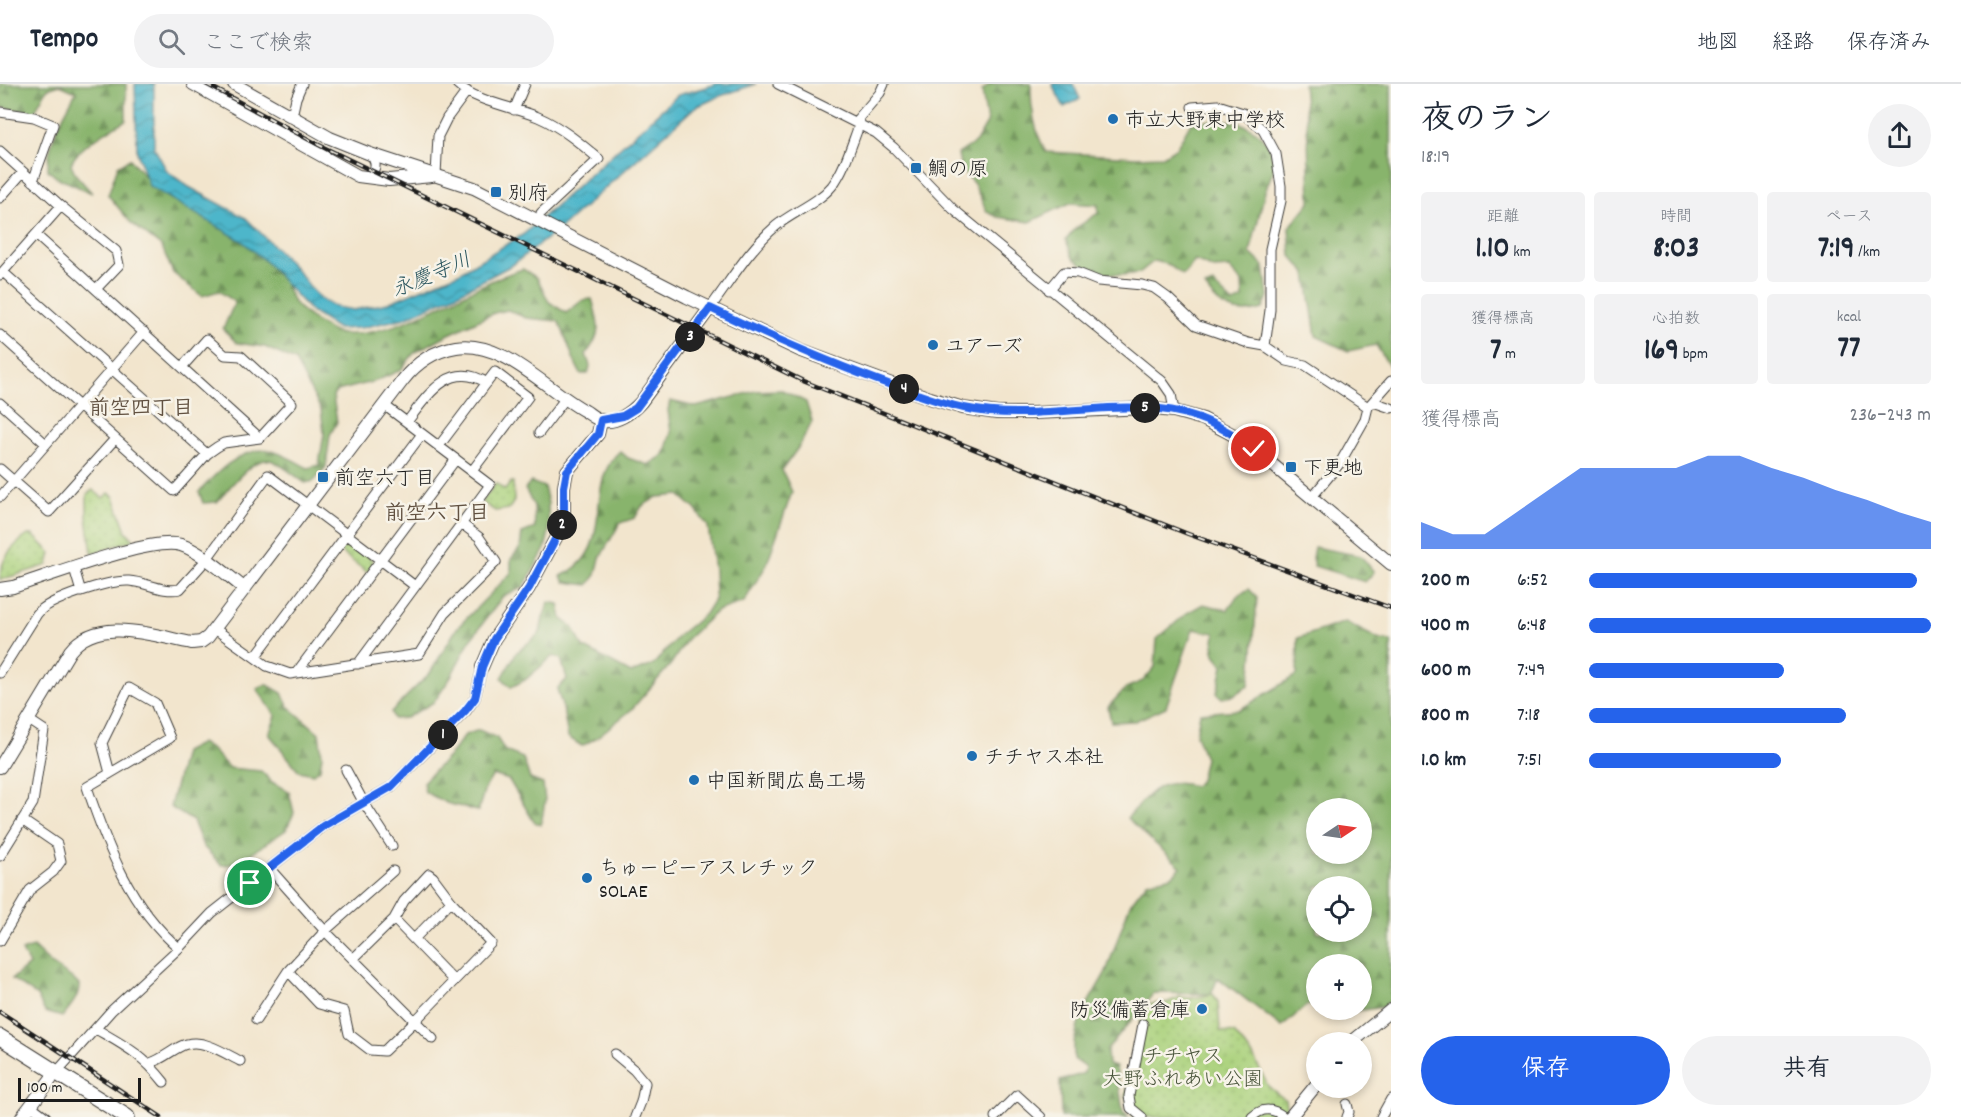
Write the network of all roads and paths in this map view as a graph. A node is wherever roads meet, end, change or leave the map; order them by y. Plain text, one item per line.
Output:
1 (193, 84) edge
2 (234, 84) edge
3 (302, 84) edge
4 (457, 84) edge
5 (525, 84) edge
6 (778, 84) edge
7 (884, 84) edge
8 (467, 91) junction
9 (1192, 107) dead end
10 (514, 110) junction
11 (0, 112) edge
12 (292, 117) junction
13 (858, 122) junction
14 (0, 151) edge
15 (370, 154) junction
16 (23, 172) junction
17 (358, 176) junction
18 (436, 176) junction
19 (33, 181) junction
20 (0, 198) edge
21 (61, 206) junction
22 (537, 216) junction
23 (36, 235) junction
24 (1, 273) edge
25 (96, 290) junction
26 (1049, 290) junction
27 (710, 308) junction
28 (144, 332) junction
29 (0, 334) edge
30 (1265, 346) junction
31 (182, 367) junction
32 (111, 369) junction
33 (1391, 381) edge
34 (487, 383) junction
35 (565, 399) junction
36 (0, 403) edge
37 (384, 405) junction
38 (1370, 405) junction
39 (79, 406) junction
40 (1391, 408) edge
41 (1174, 411) junction
42 (601, 420) junction
43 (406, 422) junction
44 (539, 433) dead end
45 (422, 434) junction
46 (260, 438) junction
47 (115, 439) junction
48 (46, 444) junction
49 (439, 447) junction
50 (207, 454) junction
51 (456, 459) junction
52 (0, 468) edge
53 (472, 471) junction
54 (14, 481) junction
55 (0, 497) edge
56 (1312, 497) junction
57 (308, 505) junction
58 (462, 524) junction
59 (347, 534) junction
60 (206, 560) junction
61 (381, 560) junction
62 (1391, 564) edge
63 (74, 568) junction
64 (416, 586) junction
65 (0, 589) edge
66 (245, 589) junction
67 (81, 592) junction
68 (215, 629) junction
69 (255, 657) junction
70 (358, 664) junction
71 (482, 667) joint
72 (297, 672) junction
73 (0, 673) edge
74 (29, 720) junction
75 (0, 767) edge
76 (346, 770) dead end
77 (110, 773) junction
78 (364, 803) junction
79 (22, 820) junction
80 (392, 846) dead end
81 (0, 856) edge
82 (270, 869) junction
83 (393, 871) dead end
84 (451, 901) junction
85 (394, 919) junction
86 (325, 931) junction
87 (414, 939) junction
88 (0, 941) edge
89 (179, 948) junction
90 (354, 958) junction
91 (288, 971) junction
92 (454, 981) junction
93 (1391, 1010) edge
94 (256, 1020) dead end
95 (415, 1022) junction
96 (1143, 1024) dead end
97 (96, 1029) junction
98 (1364, 1032) edge
99 (0, 1038) edge
100 (433, 1039) dead end
101 (0, 1046) edge
102 (615, 1054) dead end
103 (240, 1061) dead end
104 (150, 1064) junction
105 (54, 1075) junction
106 (164, 1082) dead end
107 (1306, 1097) edge
108 (1390, 1103) edge
109 (1347, 1104) dead end
110 (30, 1105) junction
111 (21, 1117) edge
112 (46, 1117) edge
113 (111, 1117) edge
114 (127, 1117) edge
115 (635, 1117) edge
116 (995, 1117) edge
117 (1041, 1117) edge
118 (1142, 1117) edge
119 (1252, 1117) edge
120 (1284, 1117) edge
121 (1290, 1117) edge
122 (1347, 1117) edge
123 (1382, 1117) edge

1 - 17 street
2 - 12 street
3 - 12 street
4 - 8 street
5 - 10 street
6 - 13 street
7 - 13 street
8 - 10 street
8 - 18 street
9 - 30 street
10 - 22 street
11 - 19 street
12 - 15 street
13 - 26 street
13 - 27 street
14 - 16 street
15 - 17 street
15 - 18 street
16 - 19 street
16 - 20 street
17 - 18 street
18 - 22 street
19 - 21 street
21 - 23 street
21 - 25 street
22 - 27 street
23 - 24 street
23 - 25 street
24 - 32 street
25 - 28 street
26 - 30 street
26 - 41 street
27 - 41 street
27 - 42 street
28 - 31 street
28 - 32 street
29 - 39 street
30 - 38 street
31 - 46 street
31 - 46 street
32 - 39 street
32 - 50 street
33 - 38 street
34 - 43 street
34 - 49 street
34 - 53 street
35 - 37 street
35 - 42 street
35 - 44 street
36 - 48 street
37 - 43 street
37 - 57 street
38 - 40 street
38 - 56 street
39 - 47 street
39 - 48 street
41 - 56 street
42 - 71 street
43 - 45 street
45 - 49 street
45 - 59 street
46 - 50 street
47 - 50 street
47 - 54 street
48 - 54 street
49 - 51 street
51 - 53 street
51 - 61 street
52 - 54 street
53 - 58 street
54 - 55 street
56 - 62 street
57 - 59 street
57 - 60 street
57 - 66 street
58 - 64 street
58 - 70 street
59 - 61 street
59 - 69 street
60 - 63 street
60 - 66 street
60 - 67 street
61 - 64 street
61 - 72 street
63 - 65 street
63 - 67 street
64 - 70 street
66 - 68 street
67 - 73 street
68 - 69 street
68 - 74 street
69 - 72 street
70 - 72 street
71 - 78 street
74 - 75 street
74 - 79 street
76 - 78 street
77 - 77 street
77 - 89 street
78 - 80 street
78 - 82 street
79 - 81 street
79 - 88 street
82 - 86 street
82 - 89 street
83 - 86 street
84 - 85 street
84 - 87 street
84 - 92 street
85 - 87 street
85 - 90 street
86 - 90 street
86 - 91 street
87 - 92 street
89 - 97 street
90 - 95 street
91 - 94 street
91 - 95 street
92 - 95 street
93 - 98 street
95 - 100 street
96 - 118 street
97 - 104 street
97 - 105 street
99 - 105 highway
101 - 105 highway
102 - 115 street
103 - 104 street
104 - 106 street
105 - 110 street
105 - 113 highway
105 - 114 highway
107 - 121 street
108 - 123 street
109 - 122 street
110 - 111 street
110 - 112 street
116 - 117 street
119 - 120 street

